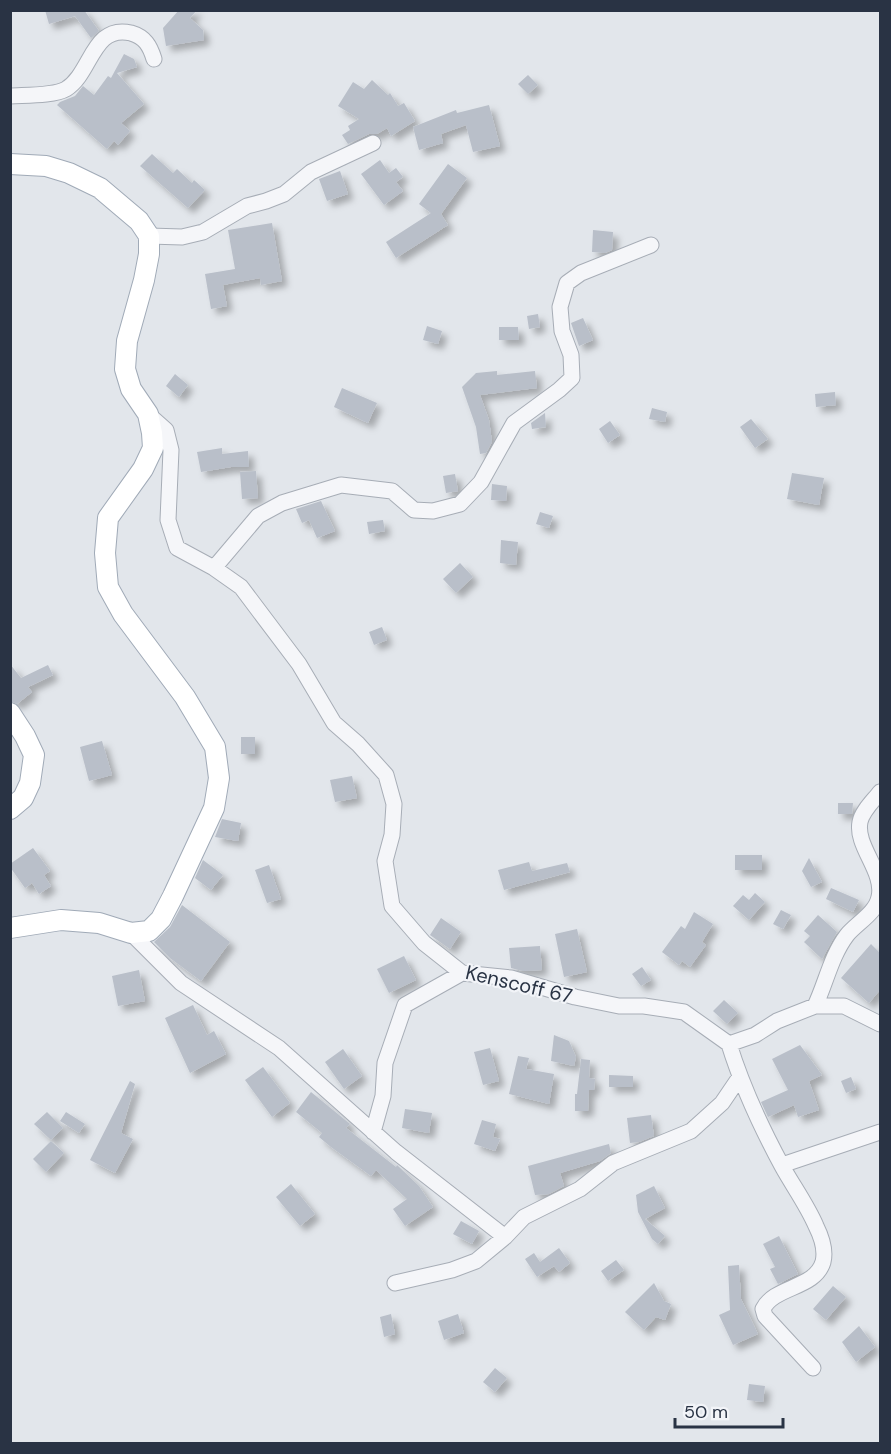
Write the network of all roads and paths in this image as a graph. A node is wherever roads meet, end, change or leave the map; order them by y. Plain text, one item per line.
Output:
1 (154, 59) dead end
2 (10, 96) edge
3 (373, 143) dead end
4 (10, 164) edge
5 (149, 236) junction
6 (651, 245) dead end
7 (148, 414) junction
8 (214, 568) junction
9 (10, 713) edge
10 (880, 792) edge
11 (10, 809) edge
12 (10, 928) edge
13 (131, 933) junction
14 (462, 973) junction
15 (815, 1006) junction
16 (880, 1024) edge
17 (729, 1044) junction
18 (739, 1078) junction
19 (373, 1132) junction
20 (880, 1132) edge
21 (782, 1166) junction
22 (505, 1237) junction
23 (395, 1282) dead end
24 (813, 1368) dead end

1 - 2 street
3 - 5 street
4 - 5 main road
5 - 7 main road
6 - 8 street
7 - 8 street, Kenscoff 67
7 - 13 main road
8 - 14 street, Kenscoff 67
9 - 11 main road
10 - 15 street
12 - 13 main road
13 - 19 street
14 - 17 street, Kenscoff 67
14 - 19 street
15 - 16 street
15 - 17 street
17 - 18 street
18 - 21 street
18 - 22 street
19 - 22 street
20 - 21 street
21 - 24 street
22 - 23 street

